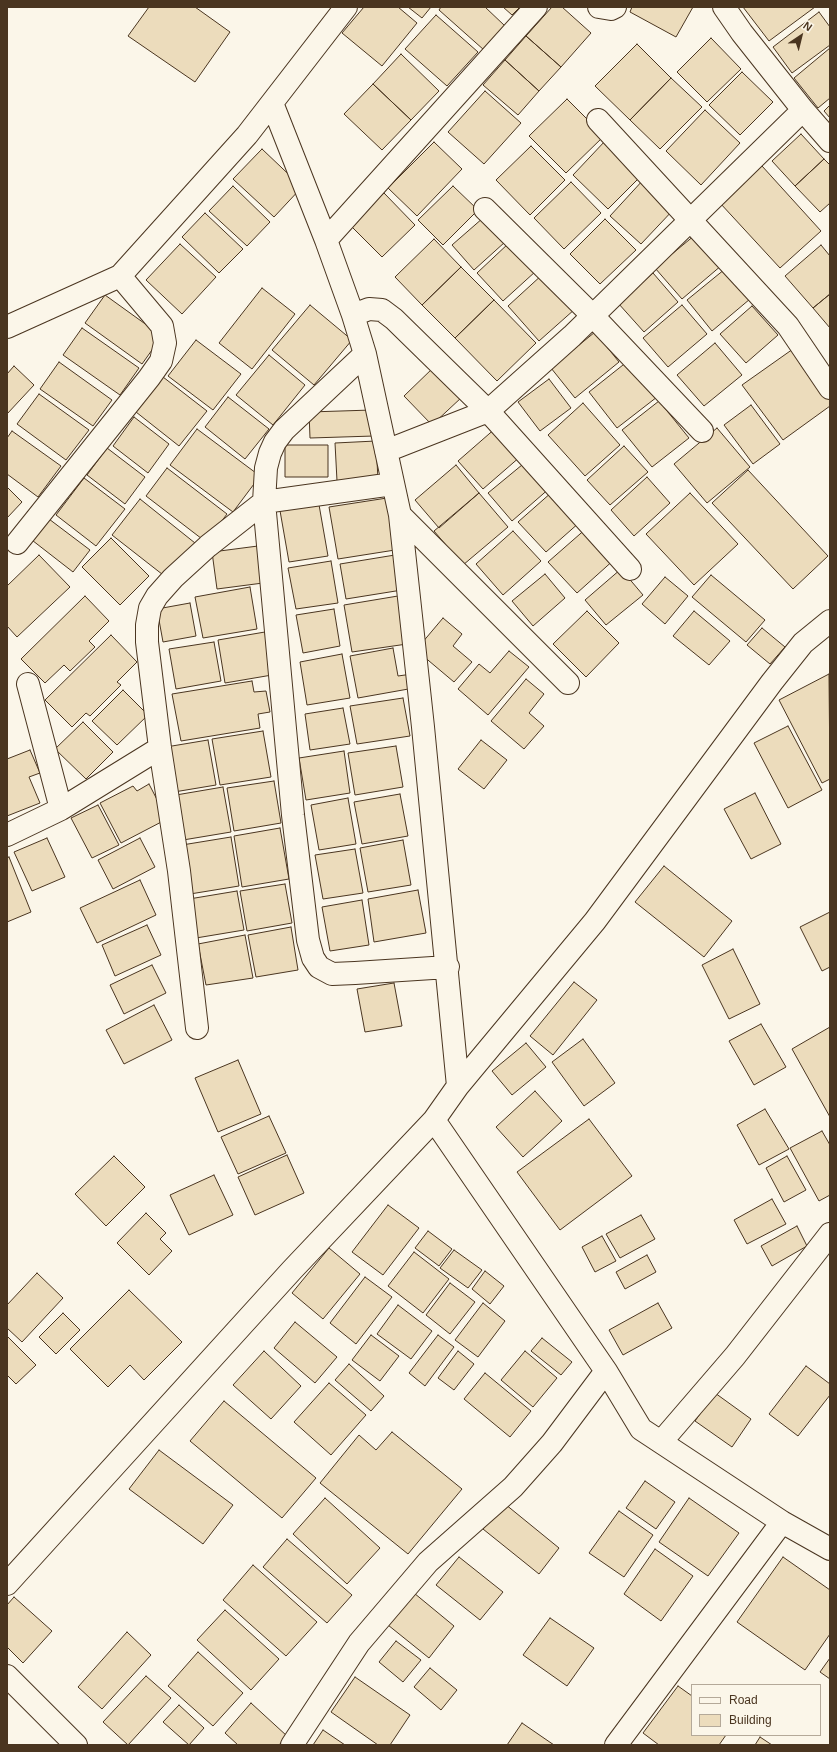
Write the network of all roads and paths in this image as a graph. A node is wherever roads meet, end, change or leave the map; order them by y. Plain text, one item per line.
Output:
1 (346, 7) edge
2 (536, 7) edge
3 (599, 7) edge
4 (615, 7) edge
5 (724, 7) edge
6 (272, 103) junction
7 (803, 110) junction
8 (598, 120) dead end
9 (830, 141) edge
10 (485, 209) dead end
11 (691, 220) junction
12 (326, 240) junction
13 (120, 276) junction
14 (353, 315) junction
15 (592, 316) junction
16 (7, 327) edge
17 (365, 354) junction
18 (830, 388) edge
19 (488, 411) junction
20 (702, 431) dead end
21 (386, 451) junction
22 (393, 484) junction
23 (264, 502) junction
24 (400, 515) junction
25 (17, 543) dead end
26 (630, 569) dead end
27 (830, 622) edge
28 (568, 683) dead end
29 (28, 684) dead end
30 (160, 748) junction
31 (62, 809) junction
32 (7, 835) edge
33 (448, 967) junction
34 (197, 1028) dead end
35 (458, 1086) junction
36 (434, 1120) junction
37 (830, 1234) edge
38 (606, 1371) junction
39 (662, 1442) junction
40 (782, 1522) junction
41 (830, 1549) edge
42 (7, 1584) edge
43 (7, 1676) edge
44 (76, 1745) edge
45 (292, 1745) edge
46 (616, 1745) edge

1 - 6 street
2 - 12 street
3 - 4 street
5 - 7 street
6 - 12 street
6 - 13 street
7 - 9 street
7 - 11 street
8 - 11 street
10 - 15 street
11 - 15 street
11 - 18 street
12 - 14 street
13 - 16 street
13 - 25 street
14 - 17 street
14 - 19 street
15 - 19 street
15 - 20 street
17 - 21 street
17 - 23 street
19 - 21 street
19 - 26 street
21 - 22 street
22 - 23 street
22 - 24 street
23 - 30 street
23 - 33 street
24 - 28 street
24 - 33 street
27 - 35 street
29 - 31 street
30 - 31 street
30 - 34 street
31 - 32 street
33 - 35 street
35 - 36 street
36 - 38 street
36 - 42 street
37 - 39 street
38 - 39 street
38 - 45 street
39 - 40 street
40 - 41 street
40 - 46 street
43 - 44 street

